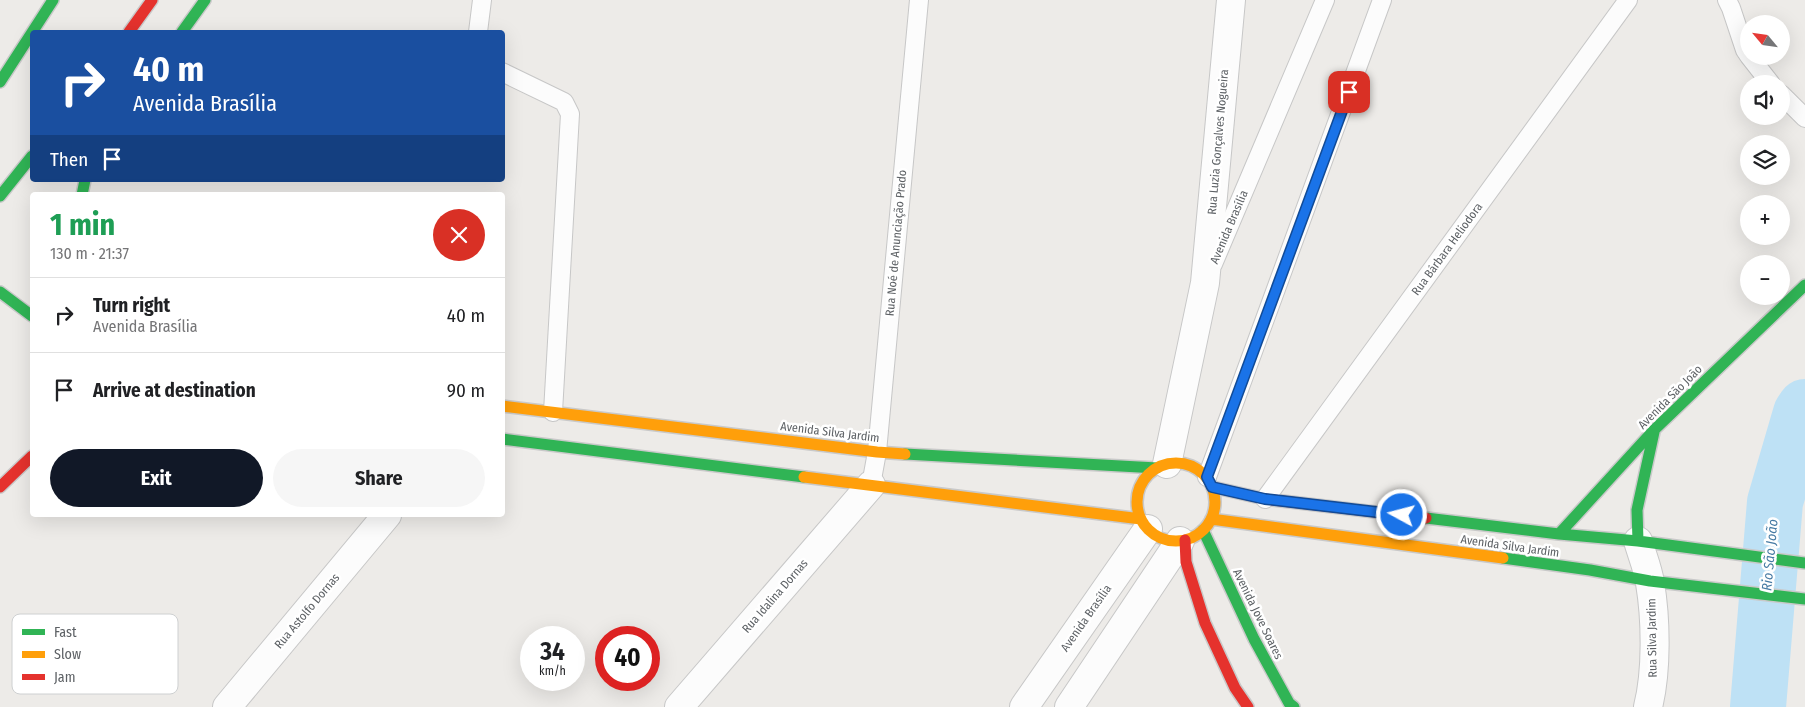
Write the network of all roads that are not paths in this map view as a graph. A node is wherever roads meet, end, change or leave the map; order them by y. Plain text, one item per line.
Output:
1 (53, 0) edge
2 (152, 0) edge
3 (205, 0) edge
4 (482, 0) edge
5 (919, 0) edge
6 (1231, 0) edge
7 (1325, 0) edge
8 (1382, 0) edge
9 (1628, 0) edge
10 (1726, 0) edge
11 (34, 30) edge
12 (130, 30) edge
13 (183, 30) edge
14 (478, 30) edge
15 (30, 36) edge
16 (1740, 37) edge
17 (30, 52) edge
18 (1756, 65) edge
19 (505, 73) edge
20 (1764, 75) edge
21 (0, 82) edge
22 (0, 92) edge
23 (1790, 103) edge
24 (1805, 118) edge
25 (30, 158) edge
26 (0, 196) edge
27 (1205, 283) junction
28 (1805, 285) edge
29 (0, 292) edge
30 (30, 314) edge
31 (505, 406) edge
32 (552, 412) junction
33 (1654, 430) junction
34 (505, 439) edge
35 (877, 452) junction
36 (30, 458) edge
37 (1162, 466) junction
38 (1210, 482) junction
39 (871, 485) junction
40 (0, 487) edge
41 (1265, 499) junction
42 (385, 517) edge
43 (1212, 519) junction
44 (1145, 524) junction
45 (1559, 534) junction
46 (1189, 537) junction
47 (1638, 541) junction
48 (1805, 563) edge
49 (1658, 582) junction
50 (1805, 599) edge
51 (227, 707) edge
52 (679, 707) edge
53 (1024, 707) edge
54 (1069, 707) edge
55 (1248, 707) edge
56 (1294, 707) edge
57 (1648, 707) edge

1 - 11 main road
2 - 12 main road
3 - 13 main road
4 - 14 lane
5 - 35 lane, Rua Noé de Anunciação Prado
6 - 27 street, Rua Luzia Gonçalves Nogueira
7 - 27 lane, Avenida Brasília
8 - 38 lane
9 - 41 lane, Rua Bárbara Heliodora
10 - 16 lane
15 - 21 main road
17 - 22 main road
18 - 20 lane
19 - 32 lane
23 - 24 lane
25 - 26 main road
27 - 37 street, Avenida Brasília
28 - 33 main road, Avenida São João
29 - 30 main road
31 - 32 main road, Avenida Silva Jardim
32 - 35 main road, Avenida Silva Jardim
33 - 45 main road, Avenida São João
33 - 47 main road
34 - 39 main road
35 - 37 main road, Avenida Silva Jardim
35 - 39 lane, Rua Noé de Anunciação Prado
36 - 40 main road
37 - 38 main road
37 - 44 main road
38 - 41 main road, Avenida Silva Jardim
38 - 43 main road
39 - 44 main road
39 - 52 street, Rua Idalina Dornas
41 - 45 main road, Avenida Silva Jardim
42 - 51 street, Rua Astolfo Dornas
43 - 46 main road
43 - 49 main road, Avenida Silva Jardim
44 - 46 main road
44 - 53 street, Avenida Brasília
45 - 47 main road, Avenida Silva Jardim
46 - 54 street
46 - 55 main road
46 - 56 main road, Avenida Jove Soares
47 - 48 main road, Avenida Silva Jardim
47 - 49 street, Rua Silva Jardim
49 - 50 main road, Avenida Silva Jardim
49 - 57 street, Rua Silva Jardim

